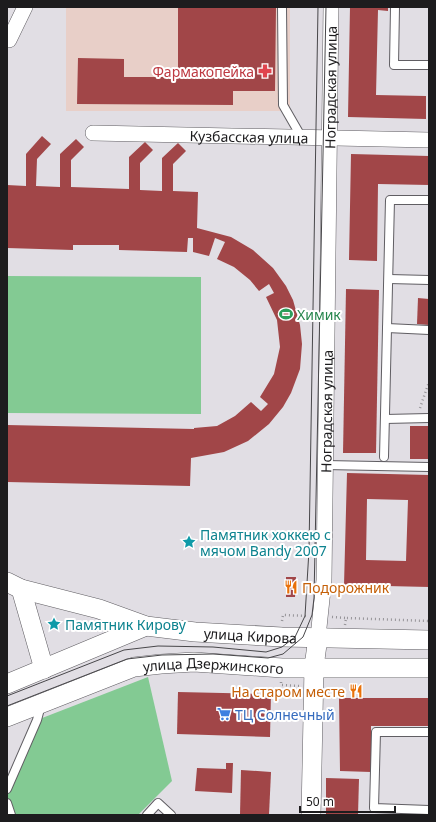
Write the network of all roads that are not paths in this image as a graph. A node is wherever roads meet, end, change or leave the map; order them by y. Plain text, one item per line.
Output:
1 (25, 7) edge
2 (282, 7) edge
3 (331, 7) edge
4 (395, 7) edge
5 (9, 40) dead end
6 (429, 65) edge
7 (93, 133) dead end
8 (302, 138) junction
9 (330, 138) junction
10 (429, 140) edge
11 (429, 200) edge
12 (389, 279) junction
13 (429, 280) edge
14 (388, 328) junction
15 (429, 330) edge
16 (429, 418) edge
17 (385, 419) junction
18 (384, 457) dead end
19 (325, 465) junction
20 (429, 466) edge
21 (14, 585) edge
22 (146, 626) junction
23 (318, 637) junction
24 (429, 640) edge
25 (314, 667) junction
26 (429, 668) edge
27 (44, 669) junction
28 (7, 684) edge
29 (41, 704) junction
30 (7, 717) edge
31 (429, 732) edge
32 (7, 790) edge
33 (7, 803) edge
34 (429, 810) edge
35 (11, 815) edge
36 (147, 815) edge
37 (171, 815) edge
38 (311, 815) edge

1 - 5 street
2 - 8 lane
3 - 9 street, Ноградская улица
4 - 6 lane
7 - 8 street, Кузбасская улица
8 - 9 street, Кузбасская улица
9 - 10 street, Кузбасская улица
9 - 19 street, Ноградская улица
11 - 12 lane
12 - 13 lane
12 - 14 lane
14 - 15 lane
14 - 17 lane
16 - 17 lane
17 - 18 lane
19 - 20 lane
19 - 23 street, Ноградская улица
21 - 22 street, улица Кирова
21 - 27 street
22 - 23 street, улица Кирова
22 - 27 street
23 - 24 street, улица Кирова
23 - 25 street, Ноградская улица
25 - 26 street, улица Дзержинского
25 - 29 street, улица Дзержинского
25 - 38 street, Ноградская улица
27 - 28 street
29 - 30 street, улица Дзержинского
29 - 32 lane
31 - 34 lane
33 - 35 lane
36 - 37 lane

